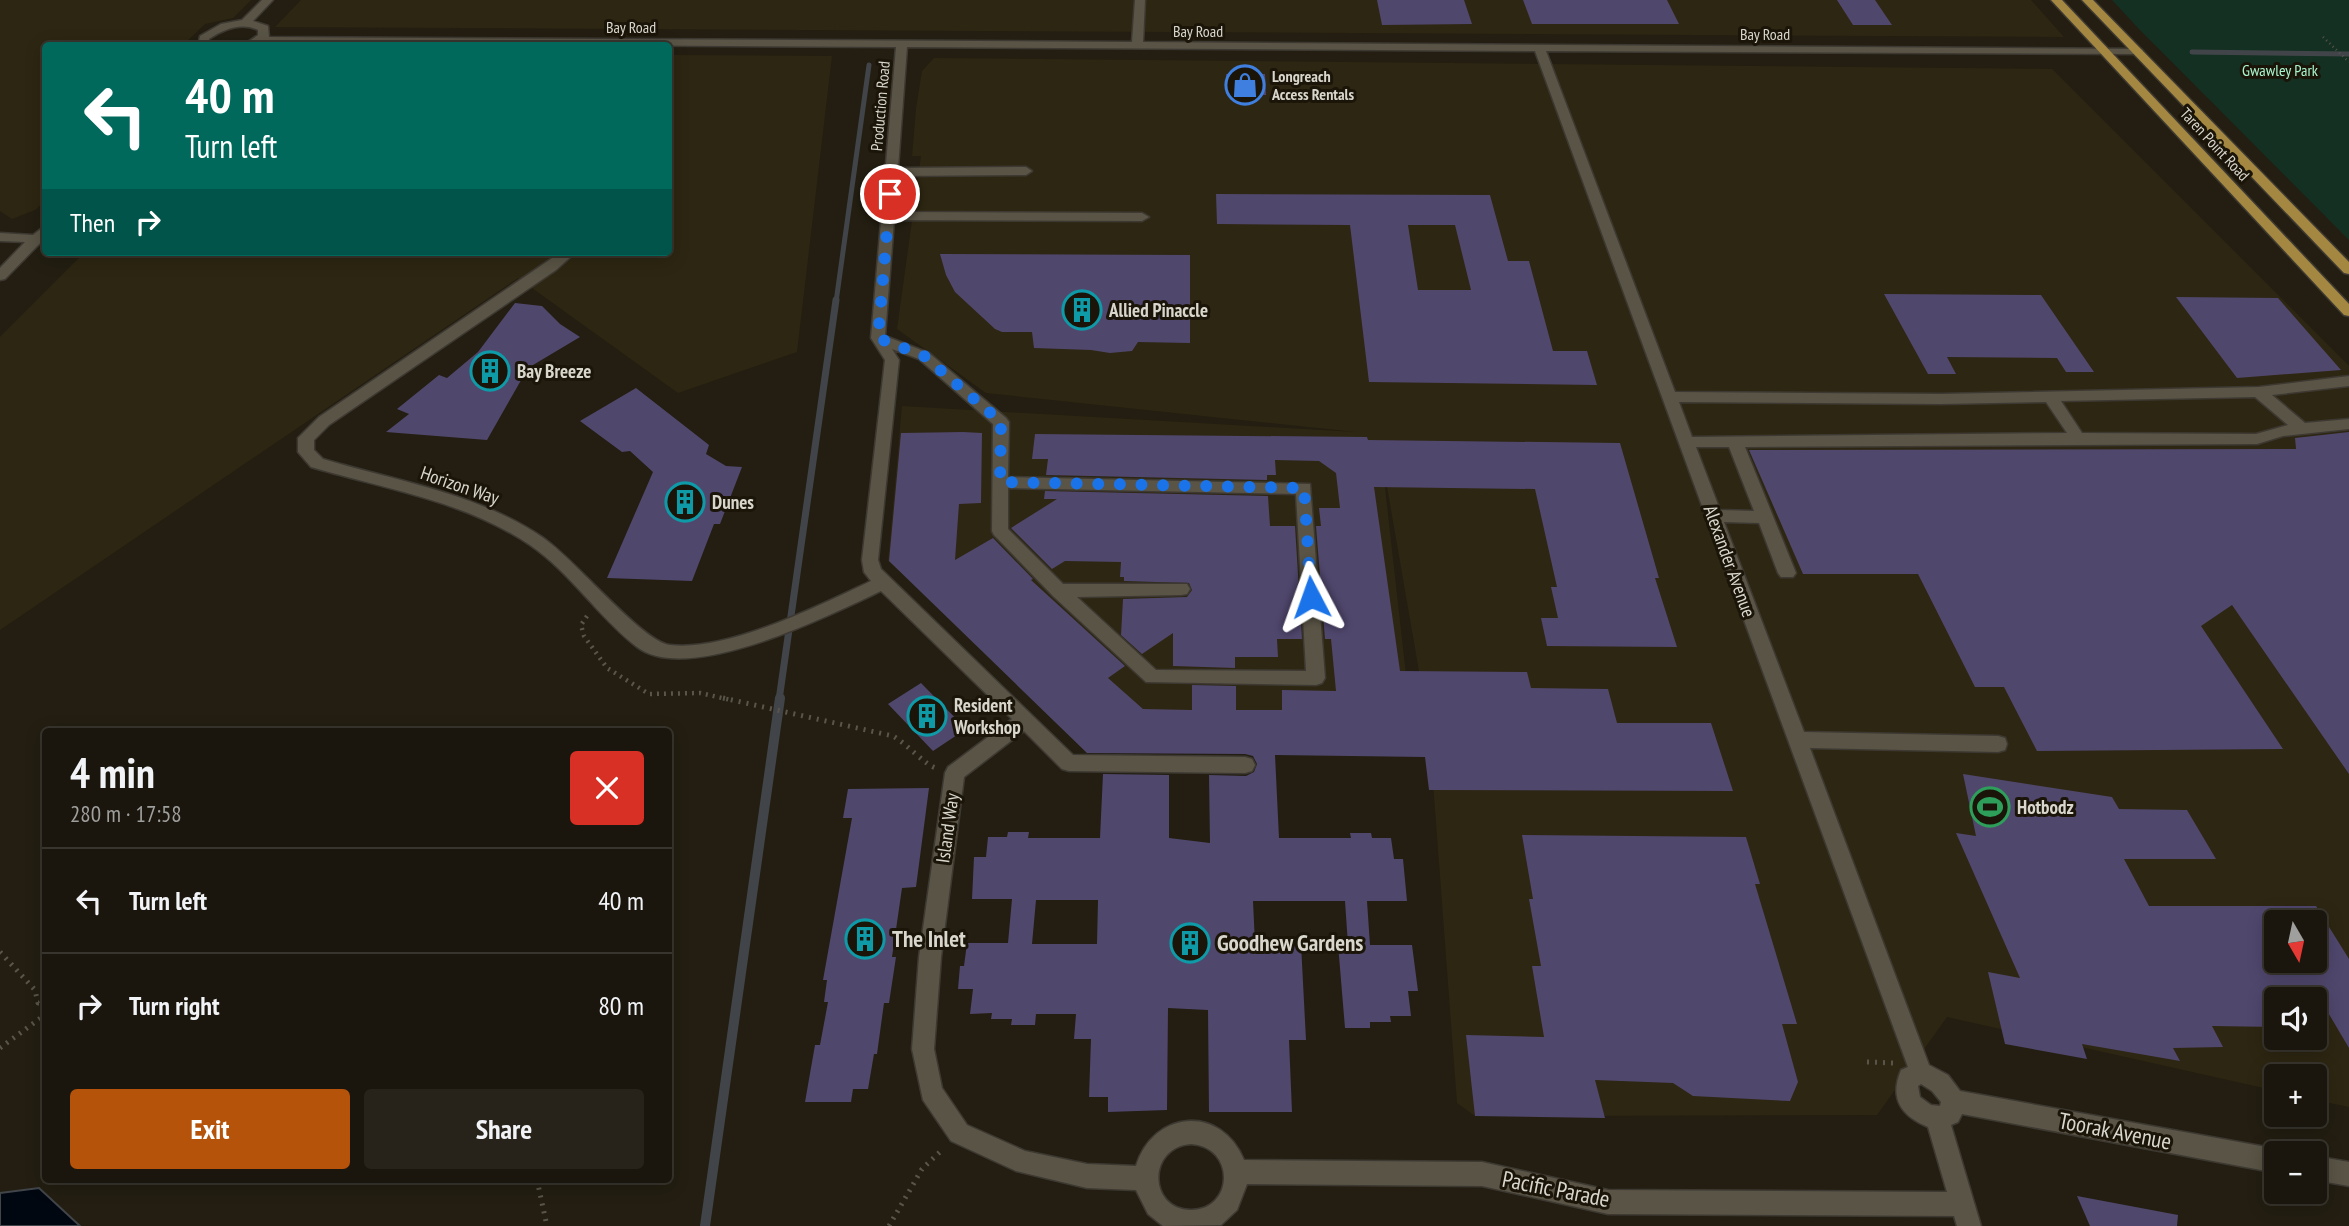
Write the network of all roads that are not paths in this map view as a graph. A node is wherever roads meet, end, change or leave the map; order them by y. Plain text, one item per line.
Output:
1 (268, 0) edge
2 (1140, 0) edge
3 (2056, 0) edge
4 (2087, 0) edge
5 (244, 24) junction
6 (259, 40) junction
7 (204, 42) edge
8 (255, 42) edge
9 (447, 42) edge
10 (672, 44) edge
11 (902, 44) junction
12 (1137, 46) junction
13 (1540, 49) junction
14 (2103, 51) junction
15 (2137, 51) junction
16 (1026, 171) dead end
17 (892, 172) junction
18 (888, 216) junction
19 (1142, 217) dead end
20 (41, 234) edge
21 (0, 237) edge
22 (564, 256) edge
23 (2349, 270) edge
24 (0, 276) edge
25 (2349, 312) edge
26 (878, 338) junction
27 (2349, 381) edge
28 (2259, 391) junction
29 (2049, 395) junction
30 (1669, 397) junction
31 (2349, 424) edge
32 (2301, 428) junction
33 (2078, 438) junction
34 (1686, 442) junction
35 (1735, 442) junction
36 (1000, 482) junction
37 (1714, 516) junction
38 (1764, 517) junction
39 (1787, 573) dead end
40 (876, 585) junction
41 (1181, 589) dead end
42 (1059, 591) junction
43 (1024, 721) junction
44 (1797, 740) junction
45 (1998, 744) dead end
46 (1245, 765) dead end
47 (1921, 1073) junction
48 (1953, 1101) junction
49 (1937, 1119) junction
50 (2264, 1159) edge
51 (2327, 1170) edge
52 (1235, 1172) junction
53 (2349, 1174) edge
54 (1147, 1179) junction
55 (1965, 1215) edge
56 (1199, 1224) edge

1 - 5 street
2 - 12 street
3 - 14 main road, Taren Point Road
4 - 15 main road, Taren Point Road
5 - 6 street
5 - 7 street
6 - 8 street
6 - 9 street, Bay Road
10 - 11 street, Bay Road
11 - 12 street, Bay Road
11 - 17 street, Production Road
12 - 13 street, Bay Road
13 - 14 street, Bay Road
13 - 30 street, Alexander Avenue
14 - 15 street, Bay Road
14 - 25 main road, Taren Point Road
15 - 23 main road, Taren Point Road
16 - 17 street
17 - 18 street, Production Road
18 - 19 street
18 - 26 street, Production Road
20 - 21 street
20 - 24 street
22 - 40 street, Horizon Way
26 - 36 street
26 - 40 street
27 - 28 street
28 - 29 street
28 - 32 street
29 - 30 street
29 - 33 street
30 - 34 street, Alexander Avenue
31 - 32 street
32 - 33 street
33 - 35 street
34 - 35 street
34 - 37 street, Alexander Avenue
35 - 38 street
36 - 42 street
36 - 42 street
37 - 38 street
37 - 44 street, Alexander Avenue
38 - 39 street
40 - 43 street
41 - 42 street
43 - 46 street
43 - 54 street, Island Way
44 - 45 street
44 - 47 street, Alexander Avenue
47 - 48 street
47 - 49 street
48 - 49 street
48 - 50 street, Toorak Avenue
49 - 55 street
51 - 53 street
52 - 54 street
52 - 55 street, Pacific Parade
52 - 56 street
54 - 56 street

